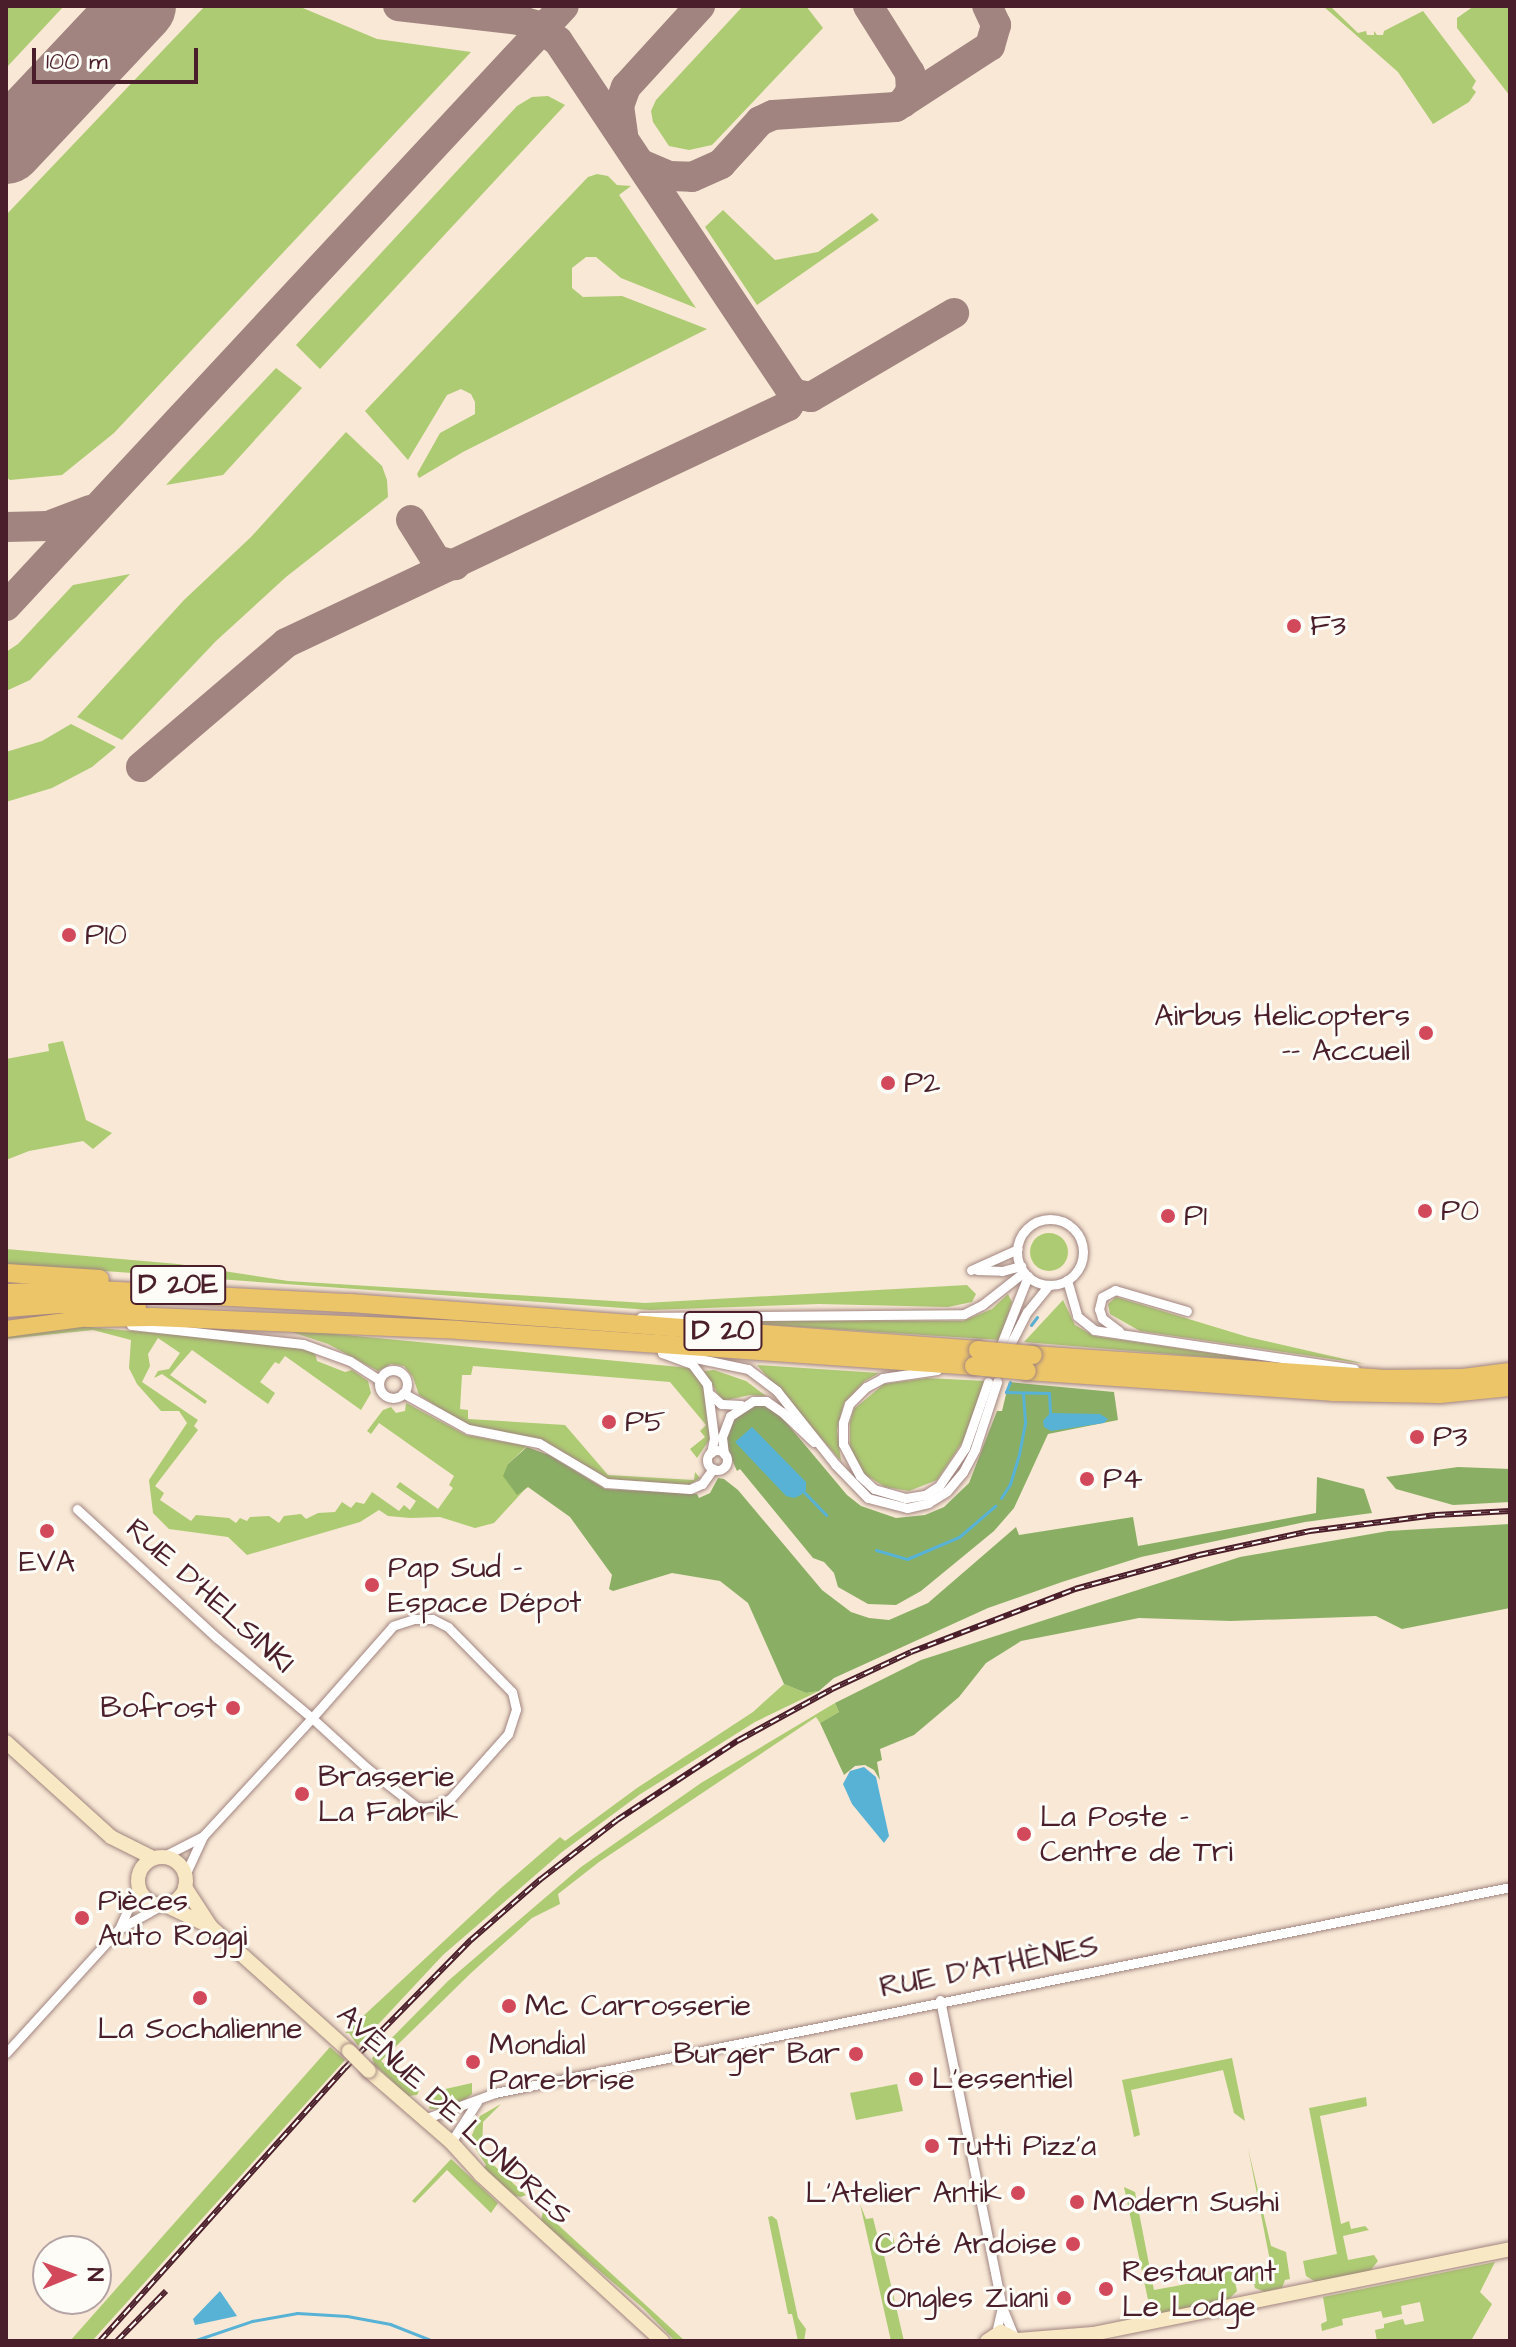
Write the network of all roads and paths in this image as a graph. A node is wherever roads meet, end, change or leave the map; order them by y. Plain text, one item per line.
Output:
1 (1018, 1249) junction
2 (1024, 1271) junction
3 (6, 1273) edge
4 (1067, 1280) junction
5 (1049, 1285) junction
6 (6, 1293) edge
7 (350, 1303) junction
8 (6, 1308) edge
9 (1187, 1311) dead end
10 (468, 1312) junction
11 (88, 1318) junction
12 (387, 1326) junction
13 (6, 1329) edge
14 (458, 1330) junction
15 (1122, 1333) junction
16 (662, 1353) junction
17 (972, 1360) junction
18 (1030, 1363) junction
19 (1510, 1372) edge
20 (1428, 1379) junction
21 (379, 1380) junction
22 (1510, 1387) edge
23 (403, 1393) junction
24 (711, 1395) junction
25 (741, 1405) junction
26 (822, 1447) junction
27 (711, 1453) junction
28 (724, 1454) junction
29 (713, 1469) junction
30 (77, 1509) dead end
31 (312, 1718) junction
32 (6, 1742) edge
33 (203, 1836) junction
34 (111, 1837) junction
35 (159, 1857) junction
36 (185, 1881) junction
37 (137, 1882) junction
38 (1510, 1887) edge
39 (163, 1906) junction
40 (211, 1927) junction
41 (119, 1929) junction
42 (940, 2000) junction
43 (6, 2053) edge
44 (480, 2099) junction
45 (424, 2119) junction
46 (451, 2142) junction
47 (1510, 2249) edge
48 (1002, 2307) junction
49 (1093, 2334) junction
50 (992, 2337) edge
51 (1017, 2339) edge
52 (662, 2341) edge
53 (1067, 2341) edge

1 - 2 street
1 - 2 street
1 - 4 street
2 - 5 street
2 - 5 street
2 - 10 street
3 - 7 highway, D 20E
4 - 5 street
4 - 15 street
6 - 7 highway, D 20
7 - 10 highway, D 20
8 - 12 highway, D 20
9 - 15 street
10 - 17 highway, D 20
11 - 12 highway, D 20E
11 - 13 main road, D 20E
11 - 21 street
12 - 14 highway, D 20
14 - 16 street
14 - 17 highway, D 20
15 - 20 street
16 - 24 street
16 - 26 street
17 - 18 highway, D 20, bridge
17 - 26 street
18 - 20 highway, D 20
18 - 22 highway, D 20
19 - 20 highway, D 20
21 - 23 street
21 - 23 street
23 - 29 street
24 - 25 street
24 - 27 street
25 - 26 street
25 - 28 street
27 - 28 street
27 - 29 street
28 - 29 street
30 - 31 street, RUE D'HELSINKI
31 - 31 street, RUE D'HELSINKI
31 - 33 street, RUE D'HELSINKI
32 - 34 street
33 - 35 street, RUE D'HELSINKI
33 - 36 street, RUE D'HELSINKI
34 - 35 street
34 - 37 street
35 - 36 street
35 - 37 street
36 - 39 street
36 - 40 street, AVENUE DE LONDRES
37 - 39 street
37 - 41 street
38 - 42 street, RUE D'ATHÈNES
39 - 40 street, AVENUE DE LONDRES
39 - 41 street
40 - 45 street, AVENUE DE LONDRES, bridge
41 - 43 street
42 - 44 street, RUE D'ATHÈNES
42 - 48 street
44 - 45 street, RUE D'ATHÈNES
44 - 46 street
45 - 46 street, AVENUE DE LONDRES
46 - 52 street, AVENUE DE LONDRES
47 - 49 street
48 - 50 street
48 - 51 street
49 - 51 street
49 - 53 street
50 - 51 street

